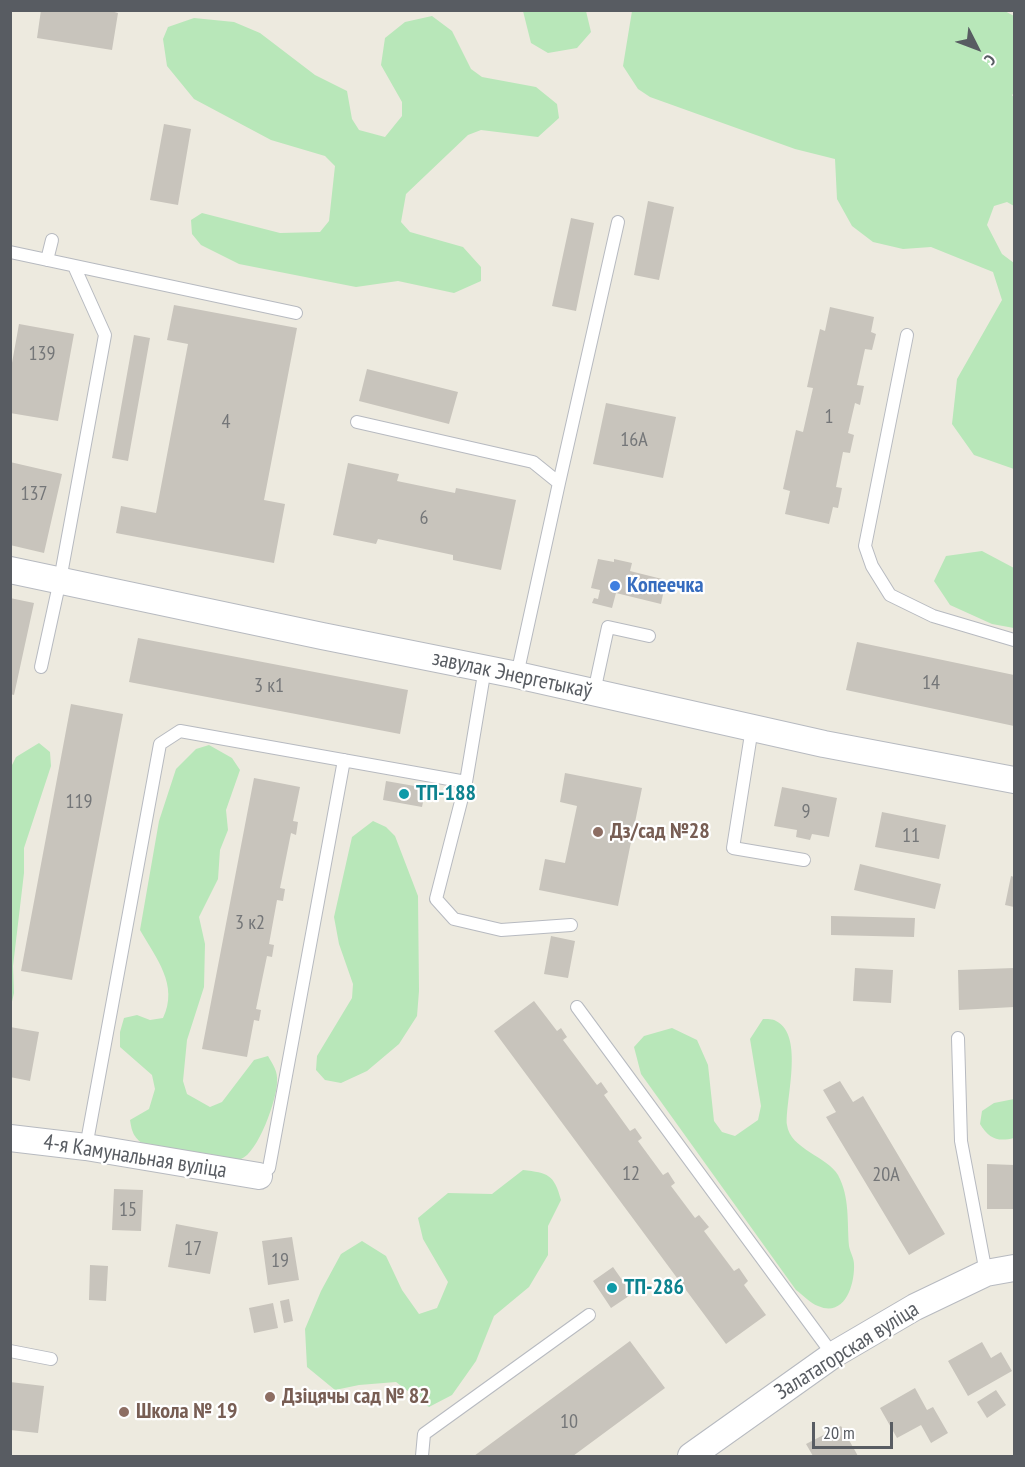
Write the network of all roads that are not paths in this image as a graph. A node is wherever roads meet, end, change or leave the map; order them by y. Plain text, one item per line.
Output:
1 (618, 222) dead end
2 (52, 240) dead end
3 (10, 252) edge
4 (47, 260) junction
5 (74, 266) junction
6 (296, 313) dead end
7 (907, 335) dead end
8 (357, 422) dead end
9 (559, 483) junction
10 (10, 570) edge
11 (60, 580) junction
12 (649, 636) dead end
13 (1014, 640) edge
14 (41, 667) dead end
15 (485, 668) junction
16 (517, 675) junction
17 (594, 692) junction
18 (752, 728) junction
19 (344, 760) junction
20 (1014, 780) edge
21 (466, 782) junction
22 (804, 860) dead end
23 (571, 925) dead end
24 (577, 1007) dead end
25 (958, 1038) dead end
26 (10, 1138) edge
27 (86, 1147) junction
28 (259, 1176) joint
29 (1014, 1268) edge
30 (986, 1273) junction
31 (589, 1315) dead end
32 (10, 1351) edge
33 (833, 1355) junction
34 (51, 1359) dead end
35 (422, 1456) edge
36 (691, 1456) edge

1 - 9 lane
2 - 4 lane
3 - 4 lane
4 - 5 lane
5 - 6 lane
5 - 11 lane
7 - 13 lane
8 - 9 lane
9 - 16 lane
10 - 11 street, завулак Энергетыкаў
11 - 14 lane
11 - 15 street, завулак Энергетыкаў
12 - 17 lane
15 - 16 street, завулак Энергетыкаў
15 - 21 lane
16 - 17 street, завулак Энергетыкаў
17 - 18 street, завулак Энергетыкаў
18 - 20 street, завулак Энергетыкаў
18 - 22 lane
19 - 21 lane
19 - 27 lane
19 - 28 lane
21 - 23 lane
24 - 33 lane
25 - 30 lane
26 - 27 street, 4-я Камунальная вуліца
27 - 28 street, 4-я Камунальная вуліца
29 - 30 street, Залатагорская вуліца
30 - 33 street, Залатагорская вуліца
31 - 35 lane
32 - 34 lane
33 - 36 street, Залатагорская вуліца

